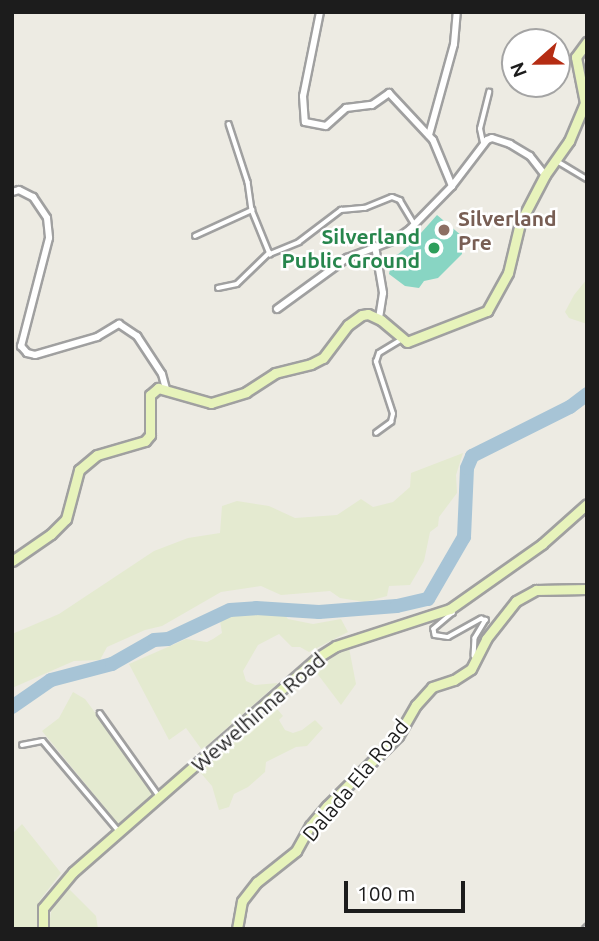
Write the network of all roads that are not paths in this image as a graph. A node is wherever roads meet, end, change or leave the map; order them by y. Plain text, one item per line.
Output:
1 (320, 12) edge
2 (457, 12) edge
3 (587, 42) edge
4 (489, 92) dead end
5 (229, 124) dead end
6 (429, 135) junction
7 (483, 143) junction
8 (555, 159) junction
9 (545, 175) junction
10 (587, 179) edge
11 (452, 186) junction
12 (12, 192) edge
13 (252, 210) junction
14 (415, 225) junction
15 (195, 236) dead end
16 (375, 246) junction
17 (269, 253) junction
18 (218, 288) dead end
19 (277, 309) dead end
20 (379, 319) junction
21 (402, 340) junction
22 (166, 389) junction
23 (376, 433) dead end
24 (587, 504) edge
25 (12, 561) edge
26 (587, 589) edge
27 (450, 609) junction
28 (475, 659) junction
29 (100, 713) dead end
30 (22, 746) dead end
31 (160, 797) junction
32 (120, 832) junction
33 (43, 929) edge
34 (237, 929) edge

1 - 6 street
2 - 6 street
3 - 8 street
4 - 7 lane
5 - 13 lane
6 - 11 street
7 - 9 street
7 - 11 street
8 - 9 street
8 - 10 lane
9 - 21 street
11 - 14 street
12 - 22 street
13 - 15 lane
13 - 17 lane
14 - 16 street
14 - 17 lane
16 - 19 street
16 - 20 street
17 - 18 lane
20 - 21 street
20 - 22 street
21 - 23 lane
22 - 25 street
24 - 27 street, Wewelhinna Road
26 - 28 street, Dalada Ela Road
27 - 28 lane
27 - 31 street, Wewelhinna Road
28 - 34 street, Dalada Ela Road
29 - 31 lane
30 - 32 lane
31 - 32 street, Wewelhinna Road
32 - 33 street, Wewelhinna Road

